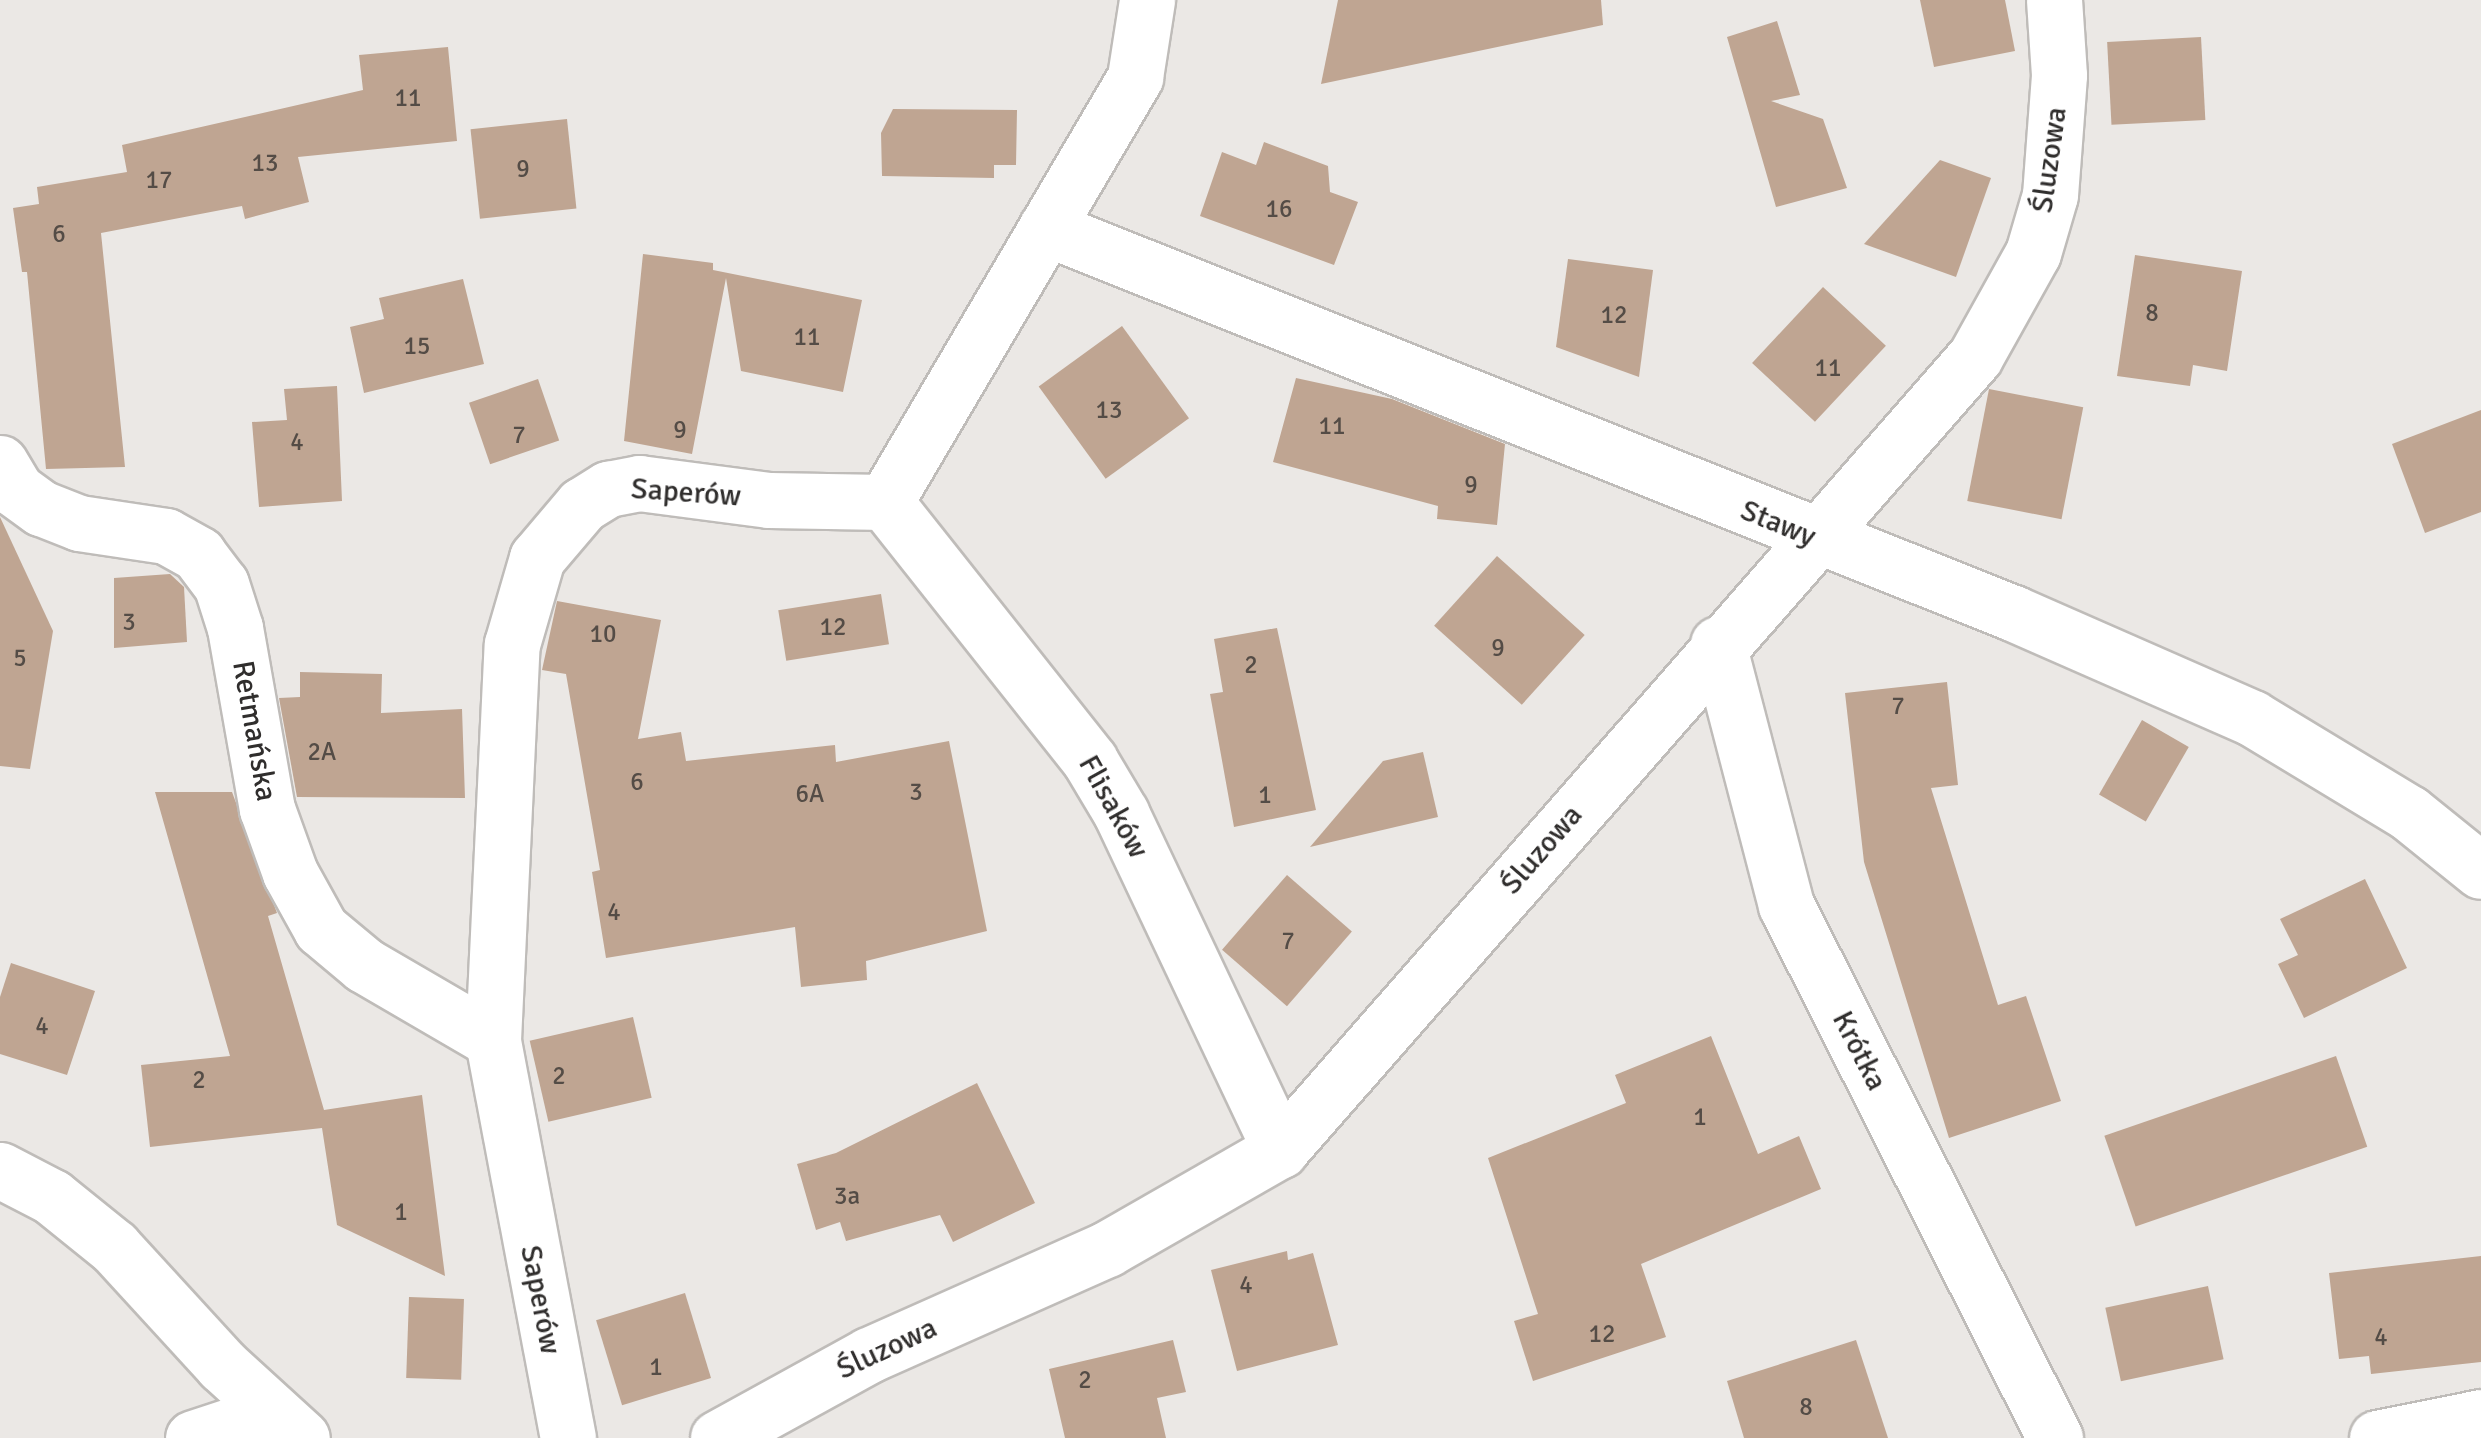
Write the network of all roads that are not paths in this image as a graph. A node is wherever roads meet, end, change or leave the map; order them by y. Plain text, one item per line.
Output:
1 (1147, 0) edge
2 (2054, 0) edge
3 (1046, 228) junction
4 (0, 462) edge
5 (886, 502) junction
6 (1812, 538) junction
7 (1718, 644) junction
8 (2481, 872) edge
9 (493, 1040) junction
10 (1280, 1150) junction
11 (0, 1170) edge
12 (2481, 1417) edge
13 (286, 1425) edge
14 (193, 1438) edge
15 (568, 1438) edge
16 (718, 1438) edge
17 (2056, 1438) edge
18 (2377, 1438) edge

1 - 3 street
2 - 6 street, Śluzowa
3 - 5 street
3 - 6 street, Stawy
4 - 9 street, Retmańska
5 - 9 street, Saperów
5 - 10 street, Flisaków
6 - 7 street, Śluzowa
6 - 8 street, Stawy
7 - 10 street, Śluzowa
7 - 17 street, Krótka
9 - 15 street, Saperów
10 - 16 street, Śluzowa
11 - 13 street
12 - 18 street
13 - 14 street

